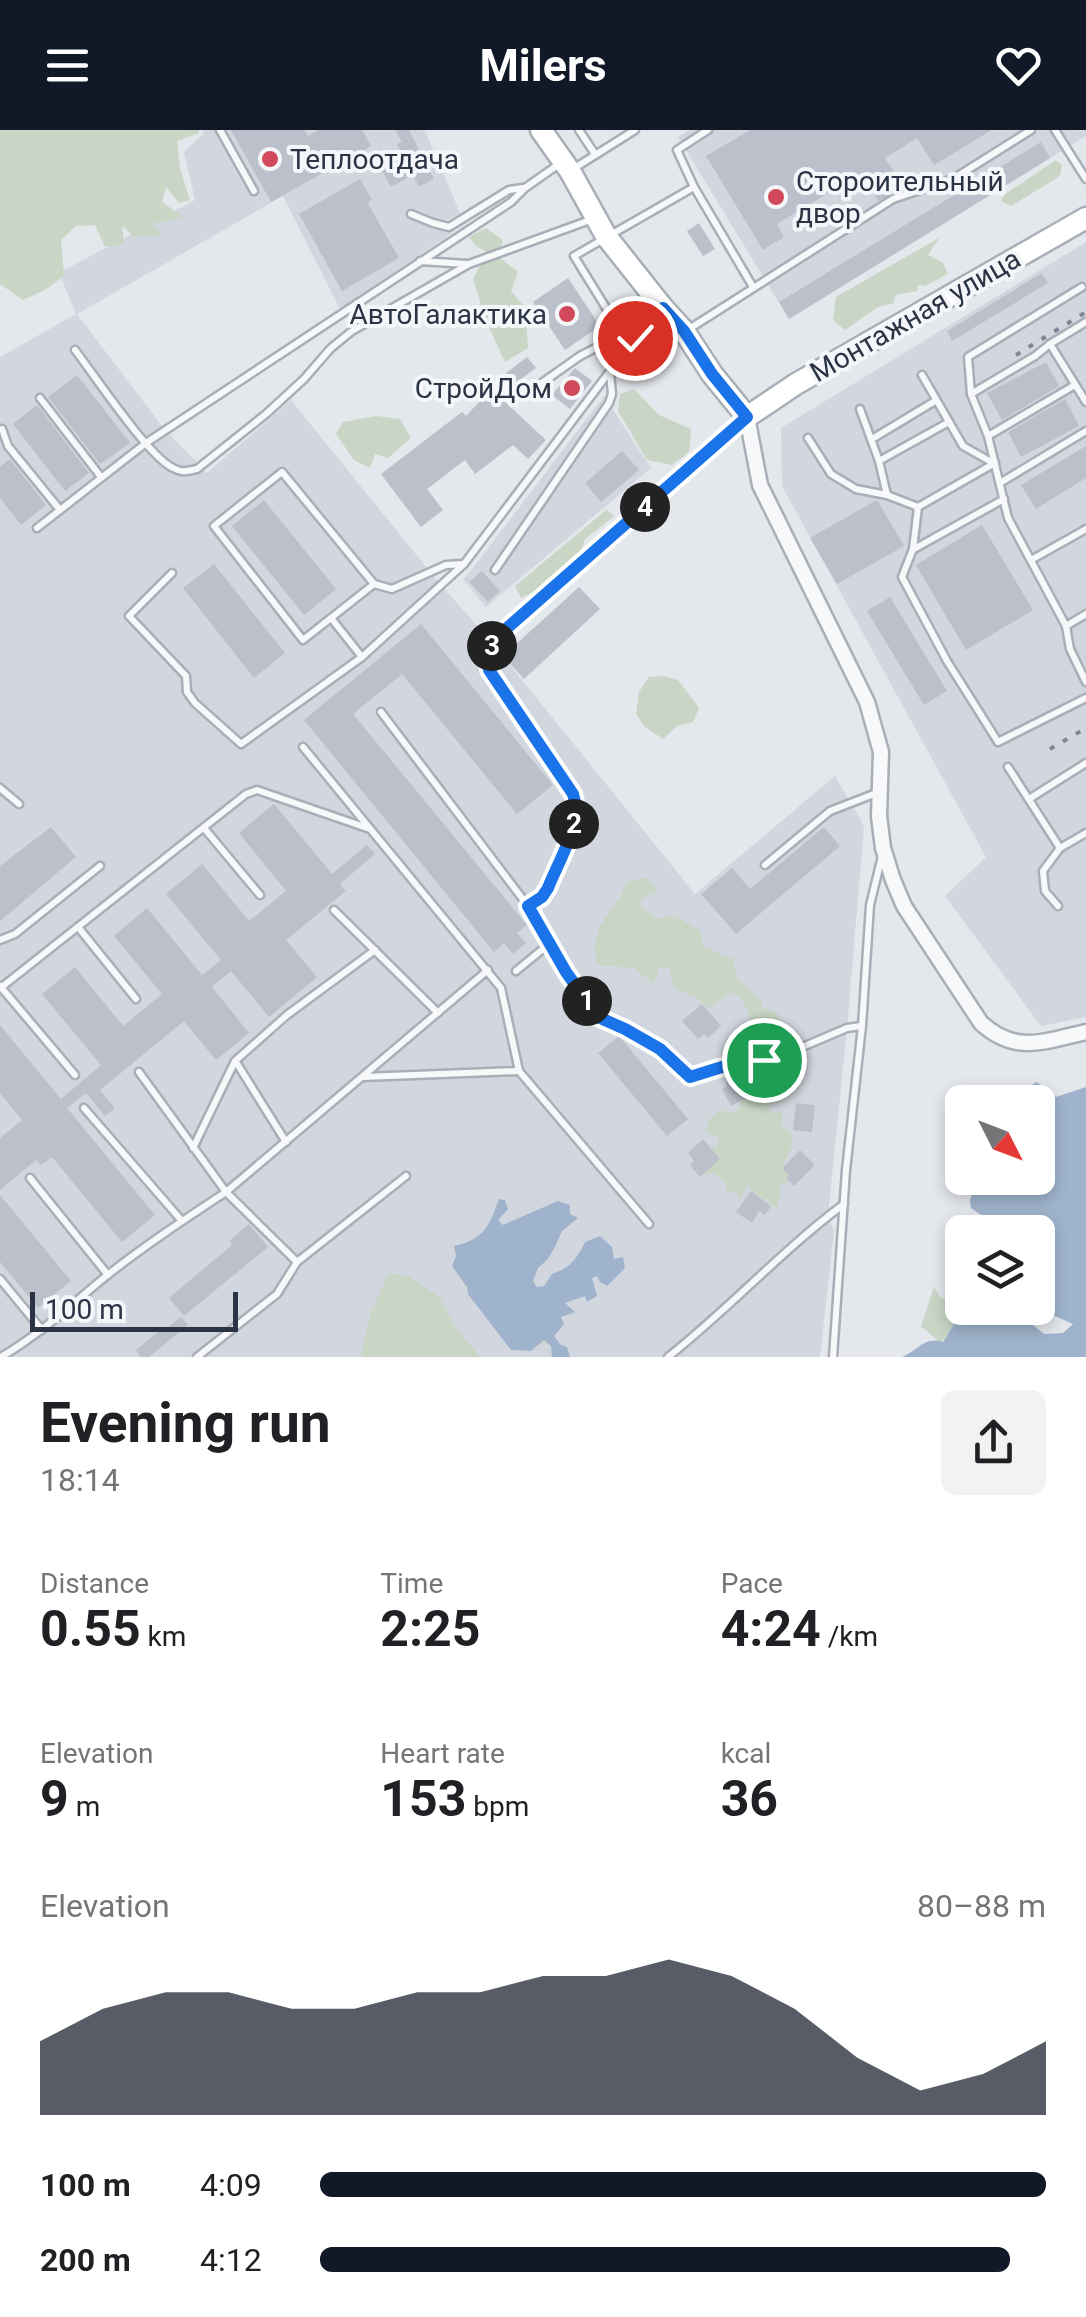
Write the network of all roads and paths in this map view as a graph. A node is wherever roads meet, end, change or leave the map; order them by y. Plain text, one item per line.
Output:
1 (220, 130) edge
2 (541, 130) edge
3 (579, 130) edge
4 (635, 130) edge
5 (708, 130) edge
6 (1031, 130) edge
7 (1056, 130) edge
8 (595, 154) junction
9 (566, 166) junction
10 (1086, 179) edge
11 (524, 188) junction
12 (694, 188) junction
13 (254, 191) dead end
14 (410, 214) dead end
15 (1086, 218) edge
16 (601, 227) junction
17 (420, 261) junction
18 (468, 264) junction
19 (753, 286) junction
20 (1082, 287) dead end
21 (663, 308) junction
22 (1086, 322) edge
23 (684, 331) junction
24 (635, 338) junction
25 (1050, 344) junction
26 (75, 350) dead end
27 (622, 354) junction
28 (610, 371) junction
29 (922, 375) dead end
30 (1075, 385) junction
31 (529, 392) dead end
32 (971, 394) junction
33 (40, 398) dead end
34 (935, 401) junction
35 (1086, 402) edge
36 (860, 408) dead end
37 (747, 417) junction
38 (949, 422) junction
39 (2, 429) edge
40 (1086, 431) edge
41 (988, 436) junction
42 (808, 438) dead end
43 (872, 439) junction
44 (146, 444) junction
45 (880, 461) junction
46 (994, 463) junction
47 (101, 477) junction
48 (1000, 484) junction
49 (887, 496) junction
50 (1004, 499) junction
51 (918, 507) junction
52 (60, 510) junction
53 (37, 528) dead end
54 (1086, 529) edge
55 (913, 549) junction
56 (1031, 560) junction
57 (464, 564) junction
58 (495, 570) dead end
59 (172, 573) dead end
60 (374, 584) junction
61 (1086, 614) edge
62 (331, 618) junction
63 (1066, 626) junction
64 (362, 657) junction
65 (1086, 682) edge
66 (1086, 698) edge
67 (381, 712) dead end
68 (302, 747) dead end
69 (1086, 763) edge
70 (1008, 767) dead end
71 (0, 788) edge
72 (880, 791) junction
73 (1029, 799) junction
74 (20, 804) dead end
75 (204, 828) junction
76 (371, 829) junction
77 (1086, 833) edge
78 (884, 848) junction
79 (1060, 848) junction
80 (765, 865) dead end
81 (100, 866) dead end
82 (260, 895) dead end
83 (528, 906) junction
84 (1058, 906) dead end
85 (334, 910) dead end
86 (78, 927) junction
87 (0, 940) edge
88 (549, 944) junction
89 (374, 950) junction
90 (488, 970) junction
91 (516, 971) dead end
92 (1, 986) edge
93 (136, 998) dead end
94 (438, 1013) junction
95 (862, 1026) junction
96 (1086, 1032) edge
97 (235, 1061) junction
98 (139, 1072) dead end
99 (519, 1072) junction
100 (76, 1075) dead end
101 (362, 1078) junction
102 (84, 1108) dead end
103 (286, 1142) junction
104 (193, 1148) junction
105 (406, 1176) dead end
106 (30, 1178) dead end
107 (226, 1192) junction
108 (844, 1204) junction
109 (182, 1221) junction
110 (649, 1224) dead end
111 (297, 1262) junction
112 (108, 1275) junction
113 (0, 1279) edge
114 (42, 1330) junction
115 (1, 1357) edge
116 (197, 1357) edge
117 (668, 1357) edge
118 (833, 1357) edge

1 - 13 lane
2 - 9 street
3 - 8 lane
4 - 8 lane
5 - 12 lane
6 - 19 lane
7 - 10 lane
8 - 9 lane
9 - 11 lane
9 - 16 street
11 - 14 lane
11 - 17 lane
12 - 16 lane
12 - 19 lane
15 - 37 street, Монтажная улица
16 - 18 lane
16 - 21 street
16 - 24 lane
17 - 18 lane
17 - 44 lane
18 - 44 lane
19 - 23 lane
20 - 32 lane
21 - 23 street
21 - 24 lane
22 - 25 lane
23 - 37 street
24 - 27 lane
25 - 30 lane
25 - 32 lane
26 - 44 lane
27 - 28 lane
27 - 31 lane
28 - 57 lane
28 - 58 lane
29 - 34 lane
30 - 35 lane
30 - 41 lane
32 - 41 lane
33 - 47 lane
34 - 38 lane
34 - 43 lane
36 - 43 lane
37 - 72 street
37 - 83 lane
38 - 45 lane
38 - 46 lane
39 - 52 lane
40 - 48 lane
41 - 46 lane
42 - 49 lane
43 - 45 lane
44 - 47 lane
45 - 49 lane
46 - 48 lane
46 - 51 lane
47 - 52 lane
48 - 50 lane
49 - 51 lane
50 - 55 lane
50 - 56 lane
51 - 55 lane
52 - 53 lane
54 - 56 lane
55 - 66 lane
56 - 63 lane
57 - 60 lane
57 - 64 lane
59 - 64 lane
60 - 62 lane
60 - 62 lane
61 - 63 lane
62 - 64 lane
63 - 65 lane
67 - 83 lane
68 - 76 lane
69 - 73 lane
70 - 73 lane
71 - 74 lane
72 - 78 street
72 - 80 lane
73 - 79 lane
75 - 76 lane
75 - 82 lane
75 - 86 lane
76 - 90 lane
77 - 79 lane
78 - 95 lane
78 - 96 street
79 - 84 lane
81 - 87 lane
83 - 88 lane
85 - 89 lane
86 - 92 lane
86 - 93 lane
88 - 91 lane
88 - 95 lane
89 - 94 lane
89 - 97 lane
90 - 94 lane
90 - 99 lane
92 - 100 lane
94 - 101 lane
95 - 108 lane
97 - 103 lane
97 - 104 lane
98 - 104 lane
99 - 101 lane
99 - 110 lane
101 - 103 lane
102 - 109 lane
103 - 107 lane
104 - 107 lane
105 - 111 lane
106 - 112 lane
107 - 109 lane
107 - 111 lane
108 - 117 lane
108 - 118 lane
109 - 112 lane
111 - 116 lane
112 - 114 lane
113 - 114 lane
114 - 115 lane

